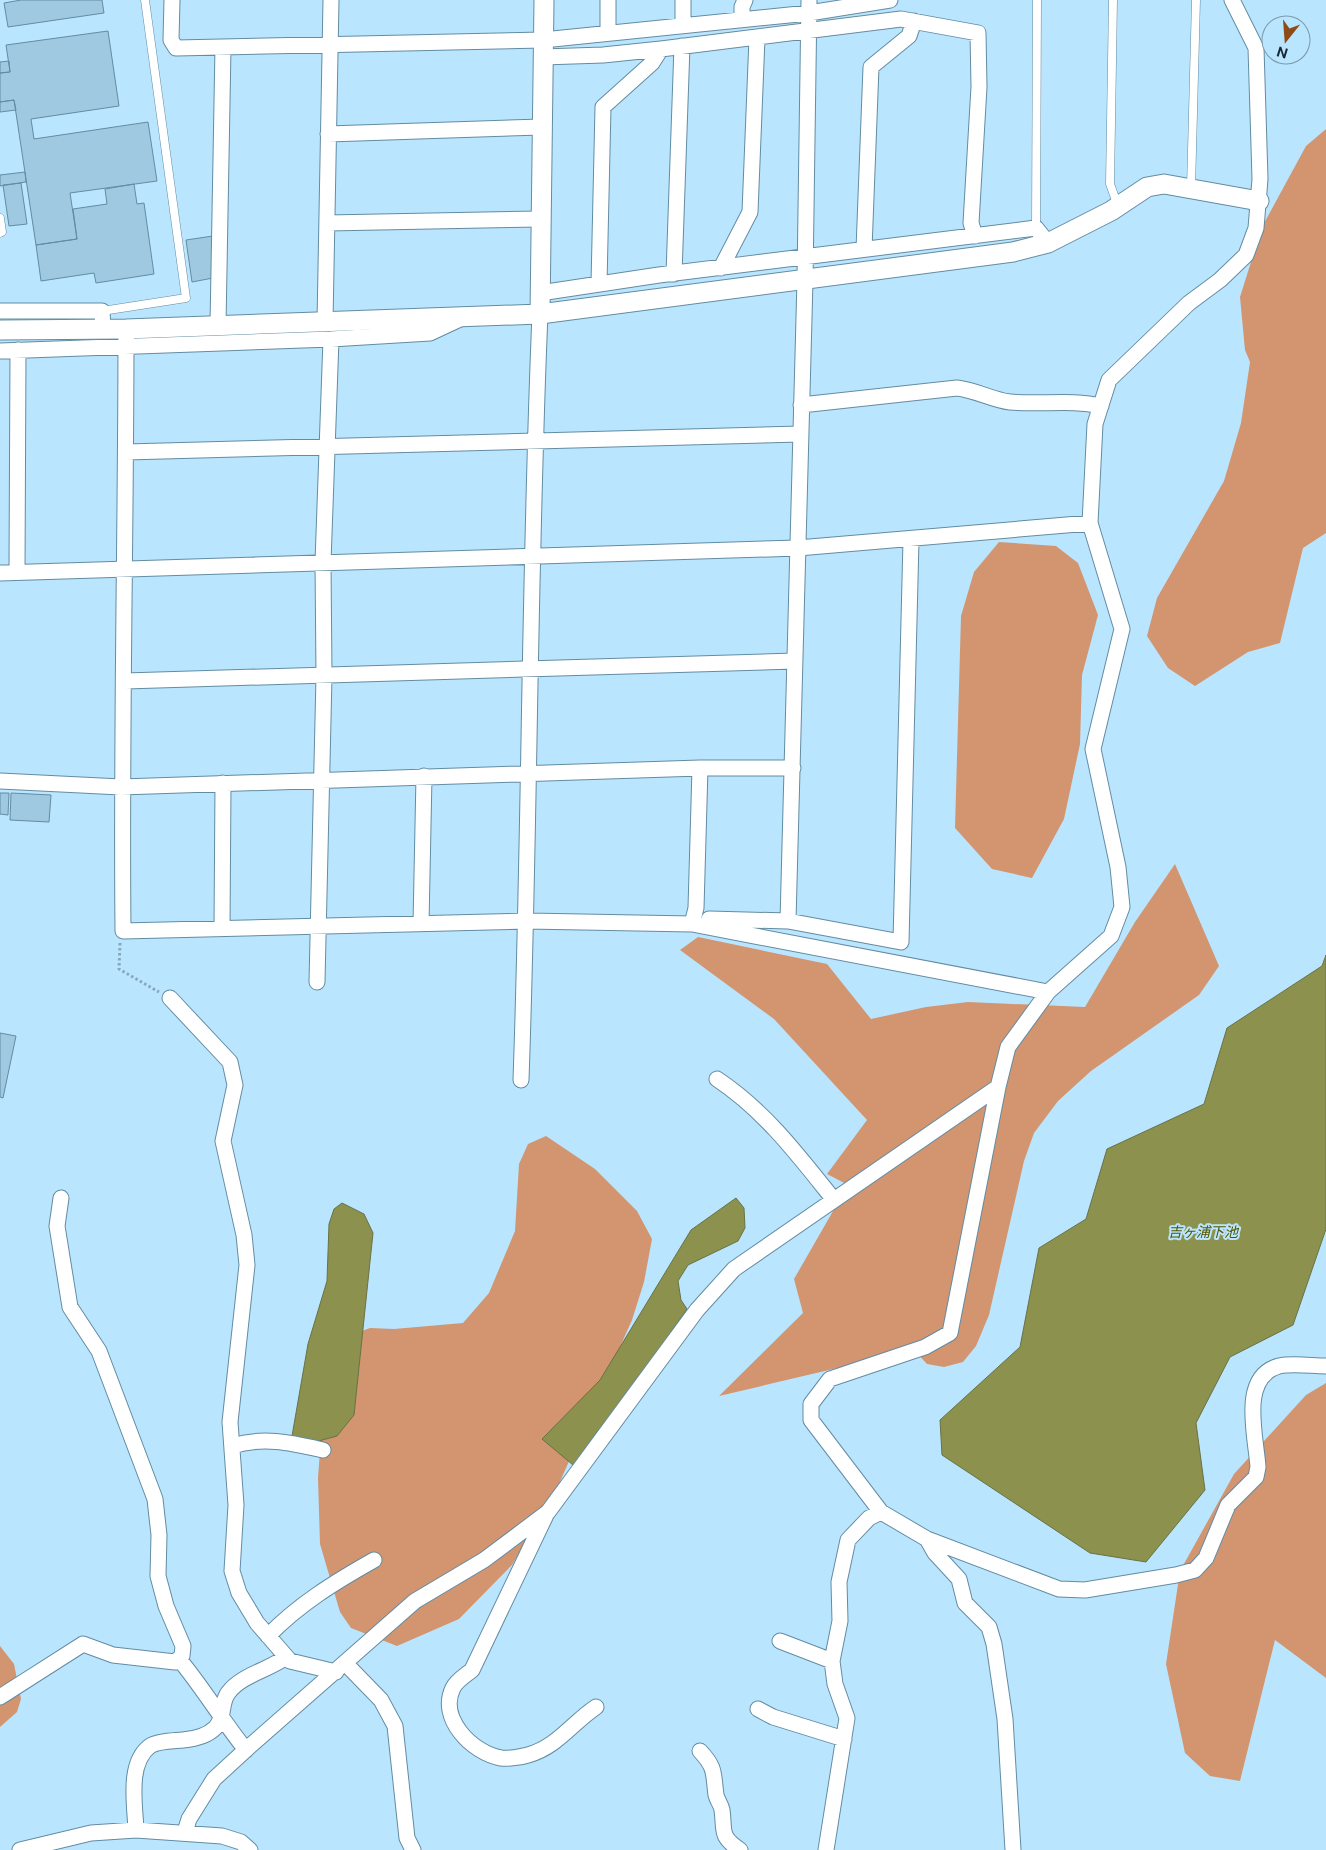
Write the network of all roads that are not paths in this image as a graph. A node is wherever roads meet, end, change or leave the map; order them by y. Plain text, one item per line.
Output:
1 (145, 0) edge
2 (172, 0) edge
3 (331, 0) edge
4 (544, 0) edge
5 (608, 0) edge
6 (683, 0) edge
7 (745, 0) edge
8 (890, 0) edge
9 (1037, 0) edge
10 (1113, 0) edge
11 (1196, 0) edge
12 (1232, 0) edge
13 (861, 2) edge
14 (809, 6) edge
15 (742, 19) junction
16 (914, 21) junction
17 (683, 25) junction
18 (808, 29) junction
19 (608, 33) junction
20 (757, 38) junction
21 (330, 43) junction
22 (682, 46) junction
23 (223, 47) junction
24 (543, 48) junction
25 (661, 49) junction
26 (542, 127) junction
27 (328, 134) junction
28 (1191, 188) junction
29 (1259, 201) junction
30 (1118, 206) junction
31 (0, 218) edge
32 (541, 219) junction
33 (327, 223) junction
34 (1036, 228) junction
35 (0, 233) edge
36 (975, 236) junction
37 (1048, 243) junction
38 (864, 249) junction
39 (805, 259) junction
40 (721, 268) junction
41 (674, 274) junction
42 (805, 280) junction
43 (599, 284) junction
44 (540, 293) junction
45 (0, 311) edge
46 (540, 314) junction
47 (103, 320) junction
48 (218, 325) junction
49 (0, 330) edge
50 (328, 331) junction
51 (126, 338) junction
52 (18, 350) junction
53 (0, 351) edge
54 (801, 406) junction
55 (1101, 406) junction
56 (800, 434) junction
57 (535, 441) junction
58 (328, 445) junction
59 (126, 452) junction
60 (1090, 522) junction
61 (911, 540) junction
62 (798, 548) junction
63 (532, 556) junction
64 (323, 562) junction
65 (124, 568) junction
66 (0, 572) edge
67 (17, 572) junction
68 (795, 661) junction
69 (530, 668) junction
70 (324, 676) junction
71 (125, 681) junction
72 (700, 768) junction
73 (793, 768) junction
74 (529, 773) junction
75 (424, 776) junction
76 (321, 780) junction
77 (0, 781) edge
78 (223, 783) junction
79 (122, 786) junction
80 (527, 921) junction
81 (788, 921) junction
82 (421, 924) junction
83 (698, 925) junction
84 (318, 926) junction
85 (222, 928) junction
86 (317, 982) dead end
87 (1048, 992) junction
88 (170, 998) road end
89 (717, 1079) dead end
90 (521, 1080) dead end
91 (998, 1087) junction
92 (60, 1198) dead end
93 (834, 1200) junction
94 (1326, 1366) edge
95 (232, 1446) junction
96 (323, 1450) dead end
97 (548, 1512) junction
98 (881, 1512) junction
99 (927, 1539) junction
100 (374, 1560) dead end
101 (268, 1636) junction
102 (780, 1641) dead end
103 (286, 1657) junction
104 (178, 1659) junction
105 (832, 1661) junction
106 (341, 1668) junction
107 (0, 1697) edge
108 (596, 1707) dead end
109 (758, 1708) dead end
110 (221, 1720) junction
111 (844, 1739) junction
112 (246, 1750) junction
113 (700, 1751) dead end
114 (136, 1830) junction
115 (185, 1832) junction
116 (20, 1850) edge
117 (250, 1850) edge
118 (413, 1850) edge
119 (740, 1850) edge
120 (826, 1850) edge
121 (1012, 1850) edge

1 - 47 lane
2 - 23 street
3 - 21 street
4 - 24 street
5 - 19 street
6 - 17 street
7 - 15 street
8 - 13 street
9 - 34 lane
10 - 30 lane
11 - 28 lane
12 - 29 street
13 - 14 street
14 - 15 street
14 - 18 street
15 - 17 street
16 - 18 street
16 - 36 street
16 - 38 street
17 - 19 street
18 - 20 street
18 - 39 street
19 - 24 street
20 - 22 street
20 - 40 street
21 - 23 street
21 - 24 street
21 - 27 street
22 - 25 street
22 - 41 street
23 - 48 street
24 - 25 street
24 - 26 street
25 - 43 street
26 - 27 street
26 - 32 street
27 - 33 street
28 - 29 street
28 - 30 street
29 - 55 street
30 - 37 street
31 - 35 lane
32 - 33 street
32 - 44 street
33 - 50 street
34 - 36 street
34 - 37 street
36 - 38 street
37 - 42 street
38 - 39 street
39 - 40 street
39 - 42 street
40 - 41 street
41 - 43 street
42 - 46 street
42 - 54 street
43 - 44 street
44 - 46 street
45 - 47 street
46 - 50 street
46 - 57 street
47 - 49 street
47 - 51 street
48 - 50 street
48 - 51 street
50 - 51 street
50 - 58 street
51 - 52 street
51 - 59 street
52 - 53 street
52 - 67 street
54 - 55 street
54 - 56 street
55 - 60 street
56 - 57 street
56 - 62 street
57 - 58 street
57 - 63 street
58 - 59 street
58 - 64 street
59 - 65 street
60 - 61 street
60 - 87 street
61 - 62 street
61 - 81 street
62 - 63 street
62 - 68 street
63 - 64 street
63 - 69 street
64 - 65 street
64 - 70 street
65 - 67 street
65 - 71 street
66 - 67 street
68 - 69 street
68 - 73 street
69 - 70 street
69 - 74 street
70 - 71 street
70 - 76 street
71 - 79 street
72 - 73 street
72 - 74 street
72 - 83 street
73 - 81 street
74 - 75 street
74 - 80 street
75 - 76 street
75 - 82 street
76 - 78 street
76 - 84 street
77 - 79 street
78 - 79 street
78 - 85 street
79 - 85 street
80 - 82 street
80 - 83 street
80 - 90 street
81 - 83 street
82 - 84 street
83 - 87 street
84 - 85 street
84 - 86 street
87 - 91 street
88 - 95 street
89 - 93 street
91 - 93 street
91 - 98 street
92 - 104 street
93 - 97 street
94 - 99 street
95 - 96 street
95 - 101 street
97 - 106 street
97 - 108 street
98 - 99 street
98 - 105 street
99 - 121 street
100 - 101 street
101 - 103 street
102 - 105 street
103 - 106 street
103 - 110 street
104 - 107 street
104 - 110 street
105 - 111 street
106 - 112 street
106 - 118 street
109 - 111 street
110 - 112 street
110 - 114 street
111 - 120 street
112 - 115 street
113 - 119 street
114 - 115 street
114 - 116 street
115 - 117 street

